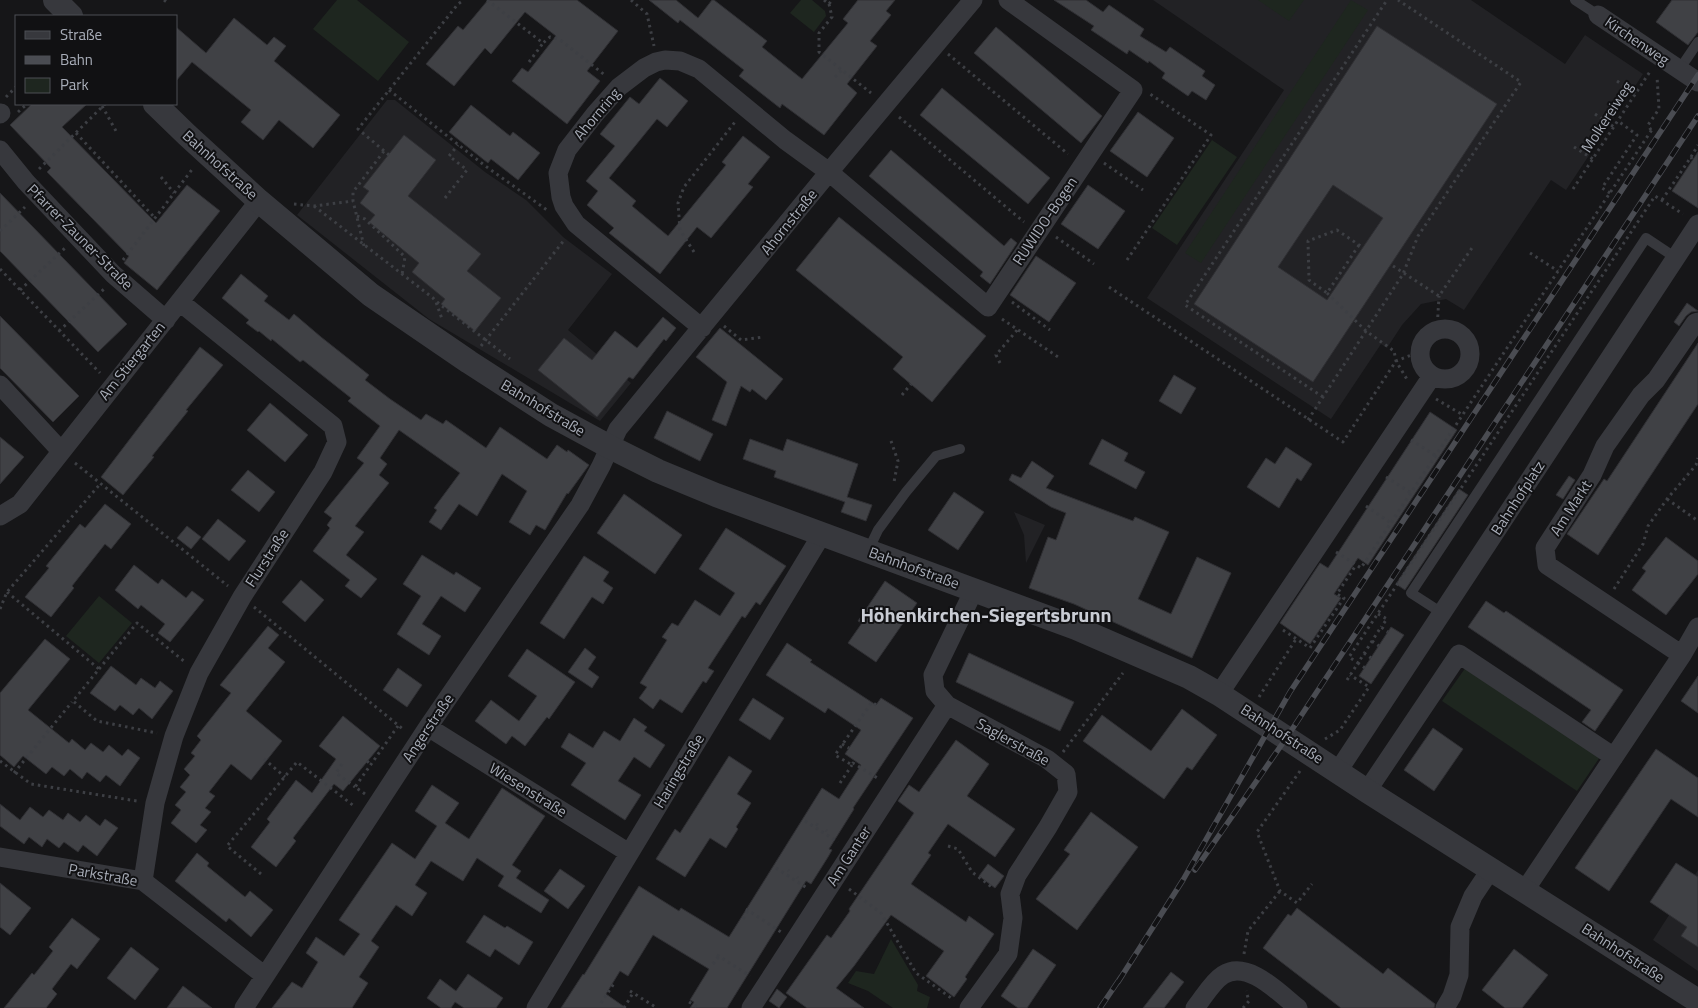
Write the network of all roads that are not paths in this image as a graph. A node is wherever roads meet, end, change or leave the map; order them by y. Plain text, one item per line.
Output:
1 (55, 0) edge
2 (973, 0) edge
3 (1008, 0) edge
4 (1575, 0) edge
5 (70, 15) edge
6 (1598, 15) joint
7 (1698, 42) edge
8 (1679, 70) junction
9 (1698, 82) edge
10 (156, 105) edge
11 (0, 150) edge
12 (829, 172) junction
13 (259, 201) junction
14 (1693, 221) edge
15 (1676, 258) junction
16 (180, 302) junction
17 (166, 320) junction
18 (707, 322) junction
19 (1698, 322) edge
20 (1432, 376) junction
21 (0, 385) edge
22 (610, 447) junction
23 (960, 449) dead end
24 (61, 451) junction
25 (0, 516) edge
26 (822, 534) junction
27 (868, 552) junction
28 (974, 590) junction
29 (1442, 613) junction
30 (1698, 627) edge
31 (1682, 655) junction
32 (1219, 694) junction
33 (947, 705) junction
34 (428, 727) junction
35 (1614, 757) junction
36 (1338, 771) junction
37 (1368, 791) junction
38 (629, 853) junction
39 (0, 857) edge
40 (1491, 869) junction
41 (143, 881) junction
42 (1525, 890) junction
43 (264, 976) junction
44 (1698, 1001) edge
45 (964, 1006) edge
46 (244, 1008) edge
47 (536, 1008) edge
48 (751, 1008) edge
49 (1195, 1008) edge
50 (1298, 1008) edge
51 (1445, 1008) edge

1 - 5 street
2 - 12 street, Ahornstraße
3 - 12 street, RUWIDO-Bogen
4 - 6 lane, Kirchenweg
6 - 8 street, Kirchenweg
7 - 8 lane
8 - 9 street, Kirchenweg
10 - 13 street, Bahnhofstraße
11 - 17 street, Pfarrer-Zauner-Straße
12 - 18 street, Ahornstraße
12 - 18 street, Ahornring
13 - 16 street, Am Stiergarten
13 - 22 street, Bahnhofstraße
14 - 15 street, Bahnhofplatz
15 - 29 street, Bahnhofplatz
15 - 29 lane
16 - 17 street, Am Stiergarten
16 - 41 street, Flurstraße
17 - 24 street, Am Stiergarten
18 - 22 street, Ahornstraße
19 - 31 street, Am Markt
20 - 20 street
20 - 32 street
21 - 24 street
22 - 26 street, Bahnhofstraße
22 - 34 street, Angerstraße
23 - 27 lane
24 - 25 street, Am Stiergarten
26 - 27 street, Bahnhofstraße
26 - 38 street, Haringstraße
27 - 28 street, Bahnhofstraße
28 - 32 street, Bahnhofstraße
28 - 33 street, Saglerstraße
29 - 36 street, Bahnhofplatz
30 - 31 street
31 - 35 street
32 - 36 street, Bahnhofstraße
33 - 45 street, Saglerstraße
33 - 48 street, Am Ganter
34 - 38 street, Wiesenstraße
34 - 43 street, Angerstraße
35 - 37 street
35 - 42 street
36 - 37 street, Bahnhofstraße
37 - 40 street, Bahnhofstraße
38 - 47 street, Haringstraße
39 - 41 street, Parkstraße
40 - 42 street, Bahnhofstraße
40 - 51 street
41 - 43 street, Parkstraße
42 - 44 street, Bahnhofstraße
43 - 46 street, Angerstraße
49 - 50 street

